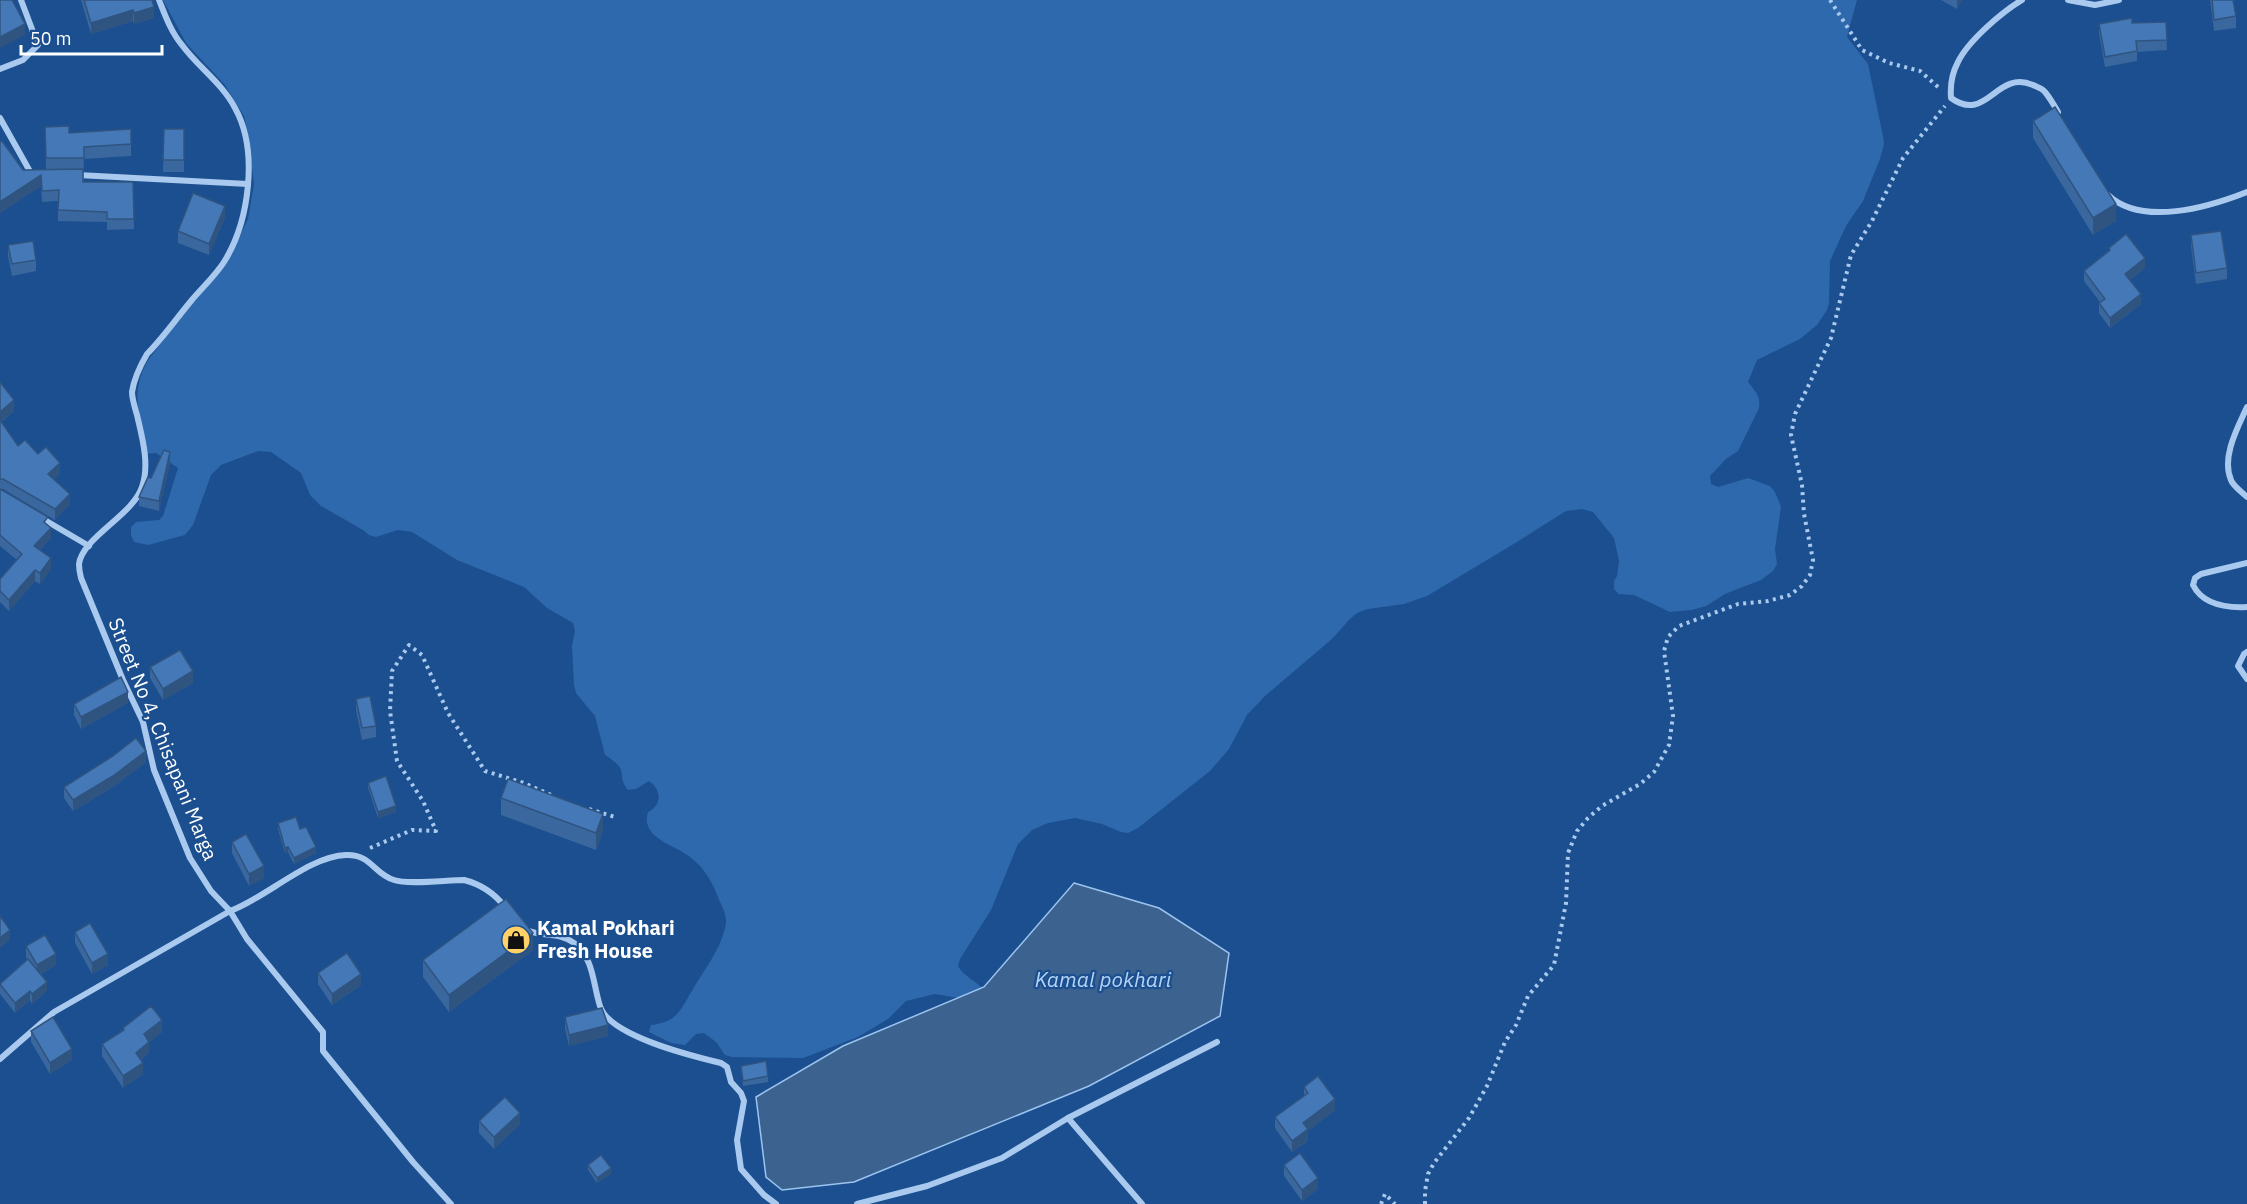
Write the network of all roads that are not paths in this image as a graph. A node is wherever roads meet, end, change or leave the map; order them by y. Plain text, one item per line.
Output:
1 (21, 0) edge
2 (159, 0) edge
3 (2022, 0) edge
4 (2068, 0) edge
5 (2119, 0) edge
6 (0, 69) edge
7 (2060, 115) edge
8 (0, 118) edge
9 (43, 175) edge
10 (75, 175) edge
11 (248, 184) junction
12 (2103, 186) edge
13 (2247, 192) edge
14 (2247, 407) edge
15 (2247, 497) edge
16 (40, 517) edge
17 (89, 546) junction
18 (2247, 563) edge
19 (2247, 607) edge
20 (2247, 652) edge
21 (2247, 679) edge
22 (230, 911) junction
23 (511, 914) edge
24 (518, 923) edge
25 (1216, 1042) dead end
26 (0, 1059) edge
27 (1068, 1118) junction
28 (451, 1204) edge
29 (776, 1204) edge
30 (857, 1204) edge
31 (1142, 1204) edge

1 - 6 street
2 - 11 street, Street No 4, Chisapani Marga
3 - 7 street
4 - 5 street
8 - 9 street
10 - 11 street
11 - 17 street, Street No 4, Chisapani Marga
12 - 13 street
14 - 15 street
16 - 17 street
17 - 22 street, Street No 4, Chisapani Marga
18 - 19 street
20 - 21 street
22 - 23 street
22 - 26 street
22 - 28 street, Street No 4, Chisapani Marga
24 - 29 street
25 - 27 street
27 - 30 street
27 - 31 street

